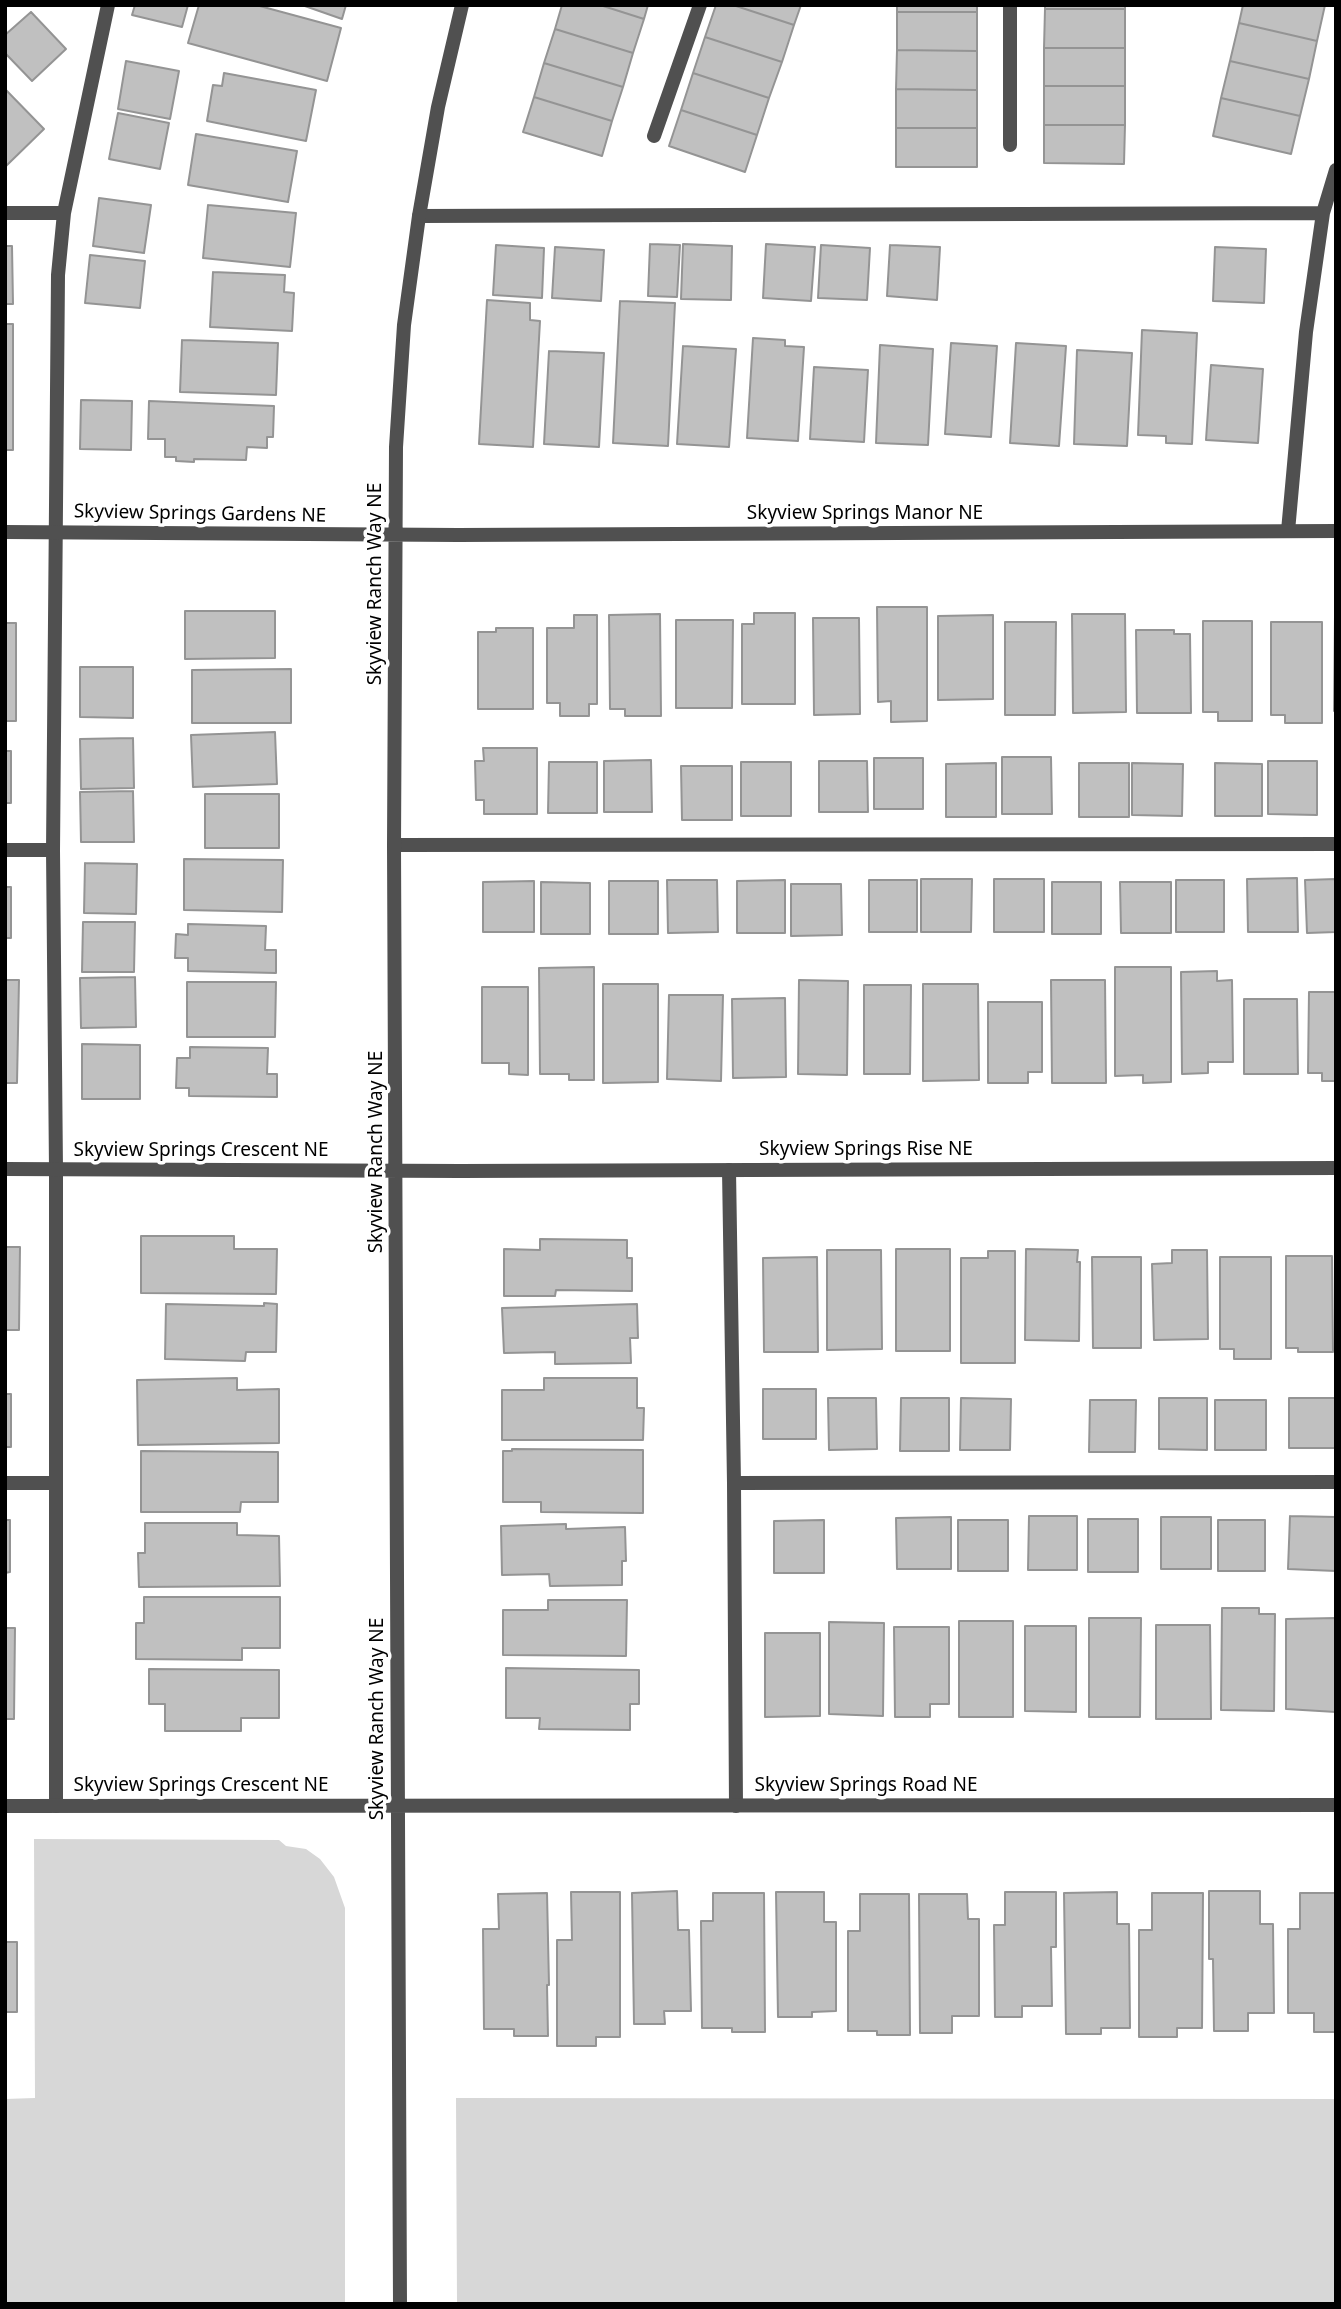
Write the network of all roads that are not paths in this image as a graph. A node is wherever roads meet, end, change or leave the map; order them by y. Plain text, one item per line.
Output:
1 (108, 5) edge
2 (463, 5) edge
3 (700, 5) edge
4 (1010, 5) edge
5 (654, 136) dead end
6 (1010, 145) dead end
7 (1336, 170) edge
8 (5, 213) edge
9 (64, 213) junction
10 (1323, 213) junction
11 (419, 216) junction
12 (1288, 531) junction
13 (1336, 531) edge
14 (5, 532) edge
15 (54, 532) junction
16 (394, 535) junction
17 (1336, 844) edge
18 (394, 845) junction
19 (5, 850) edge
20 (53, 850) junction
21 (1336, 1168) edge
22 (5, 1170) edge
23 (56, 1170) junction
24 (729, 1170) junction
25 (397, 1171) junction
26 (1336, 1482) edge
27 (5, 1483) edge
28 (55, 1483) junction
29 (734, 1483) junction
30 (1336, 1805) edge
31 (5, 1806) edge
32 (57, 1806) junction
33 (397, 1806) junction
34 (736, 1806) junction
35 (400, 2304) edge

1 - 9 street
2 - 11 street, Skyview Ranch Way NE
3 - 5 street
4 - 6 street
7 - 10 street
8 - 9 street
9 - 15 street
10 - 11 street
10 - 12 street
11 - 16 street, Skyview Ranch Way NE
12 - 13 street, Skyview Springs Manor NE
12 - 16 street, Skyview Springs Manor NE
14 - 15 street, Skyview Springs Gardens NE
15 - 16 street, Skyview Springs Gardens NE
15 - 20 street
16 - 18 street, Skyview Ranch Way NE
17 - 18 street
18 - 25 street, Skyview Ranch Way NE
19 - 20 street
20 - 23 street
21 - 24 street, Skyview Springs Rise NE
22 - 23 street, Skyview Springs Crescent NE
23 - 25 street, Skyview Springs Crescent NE
23 - 28 street
24 - 25 street, Skyview Springs Rise NE
24 - 29 street
25 - 33 street, Skyview Ranch Way NE
26 - 29 street
27 - 28 street
28 - 32 street
29 - 34 street
30 - 34 street, Skyview Springs Road NE
31 - 32 street, Skyview Springs Crescent NE
32 - 33 street, Skyview Springs Crescent NE
33 - 34 street, Skyview Springs Road NE
33 - 35 street, Skyview Ranch Way NE

